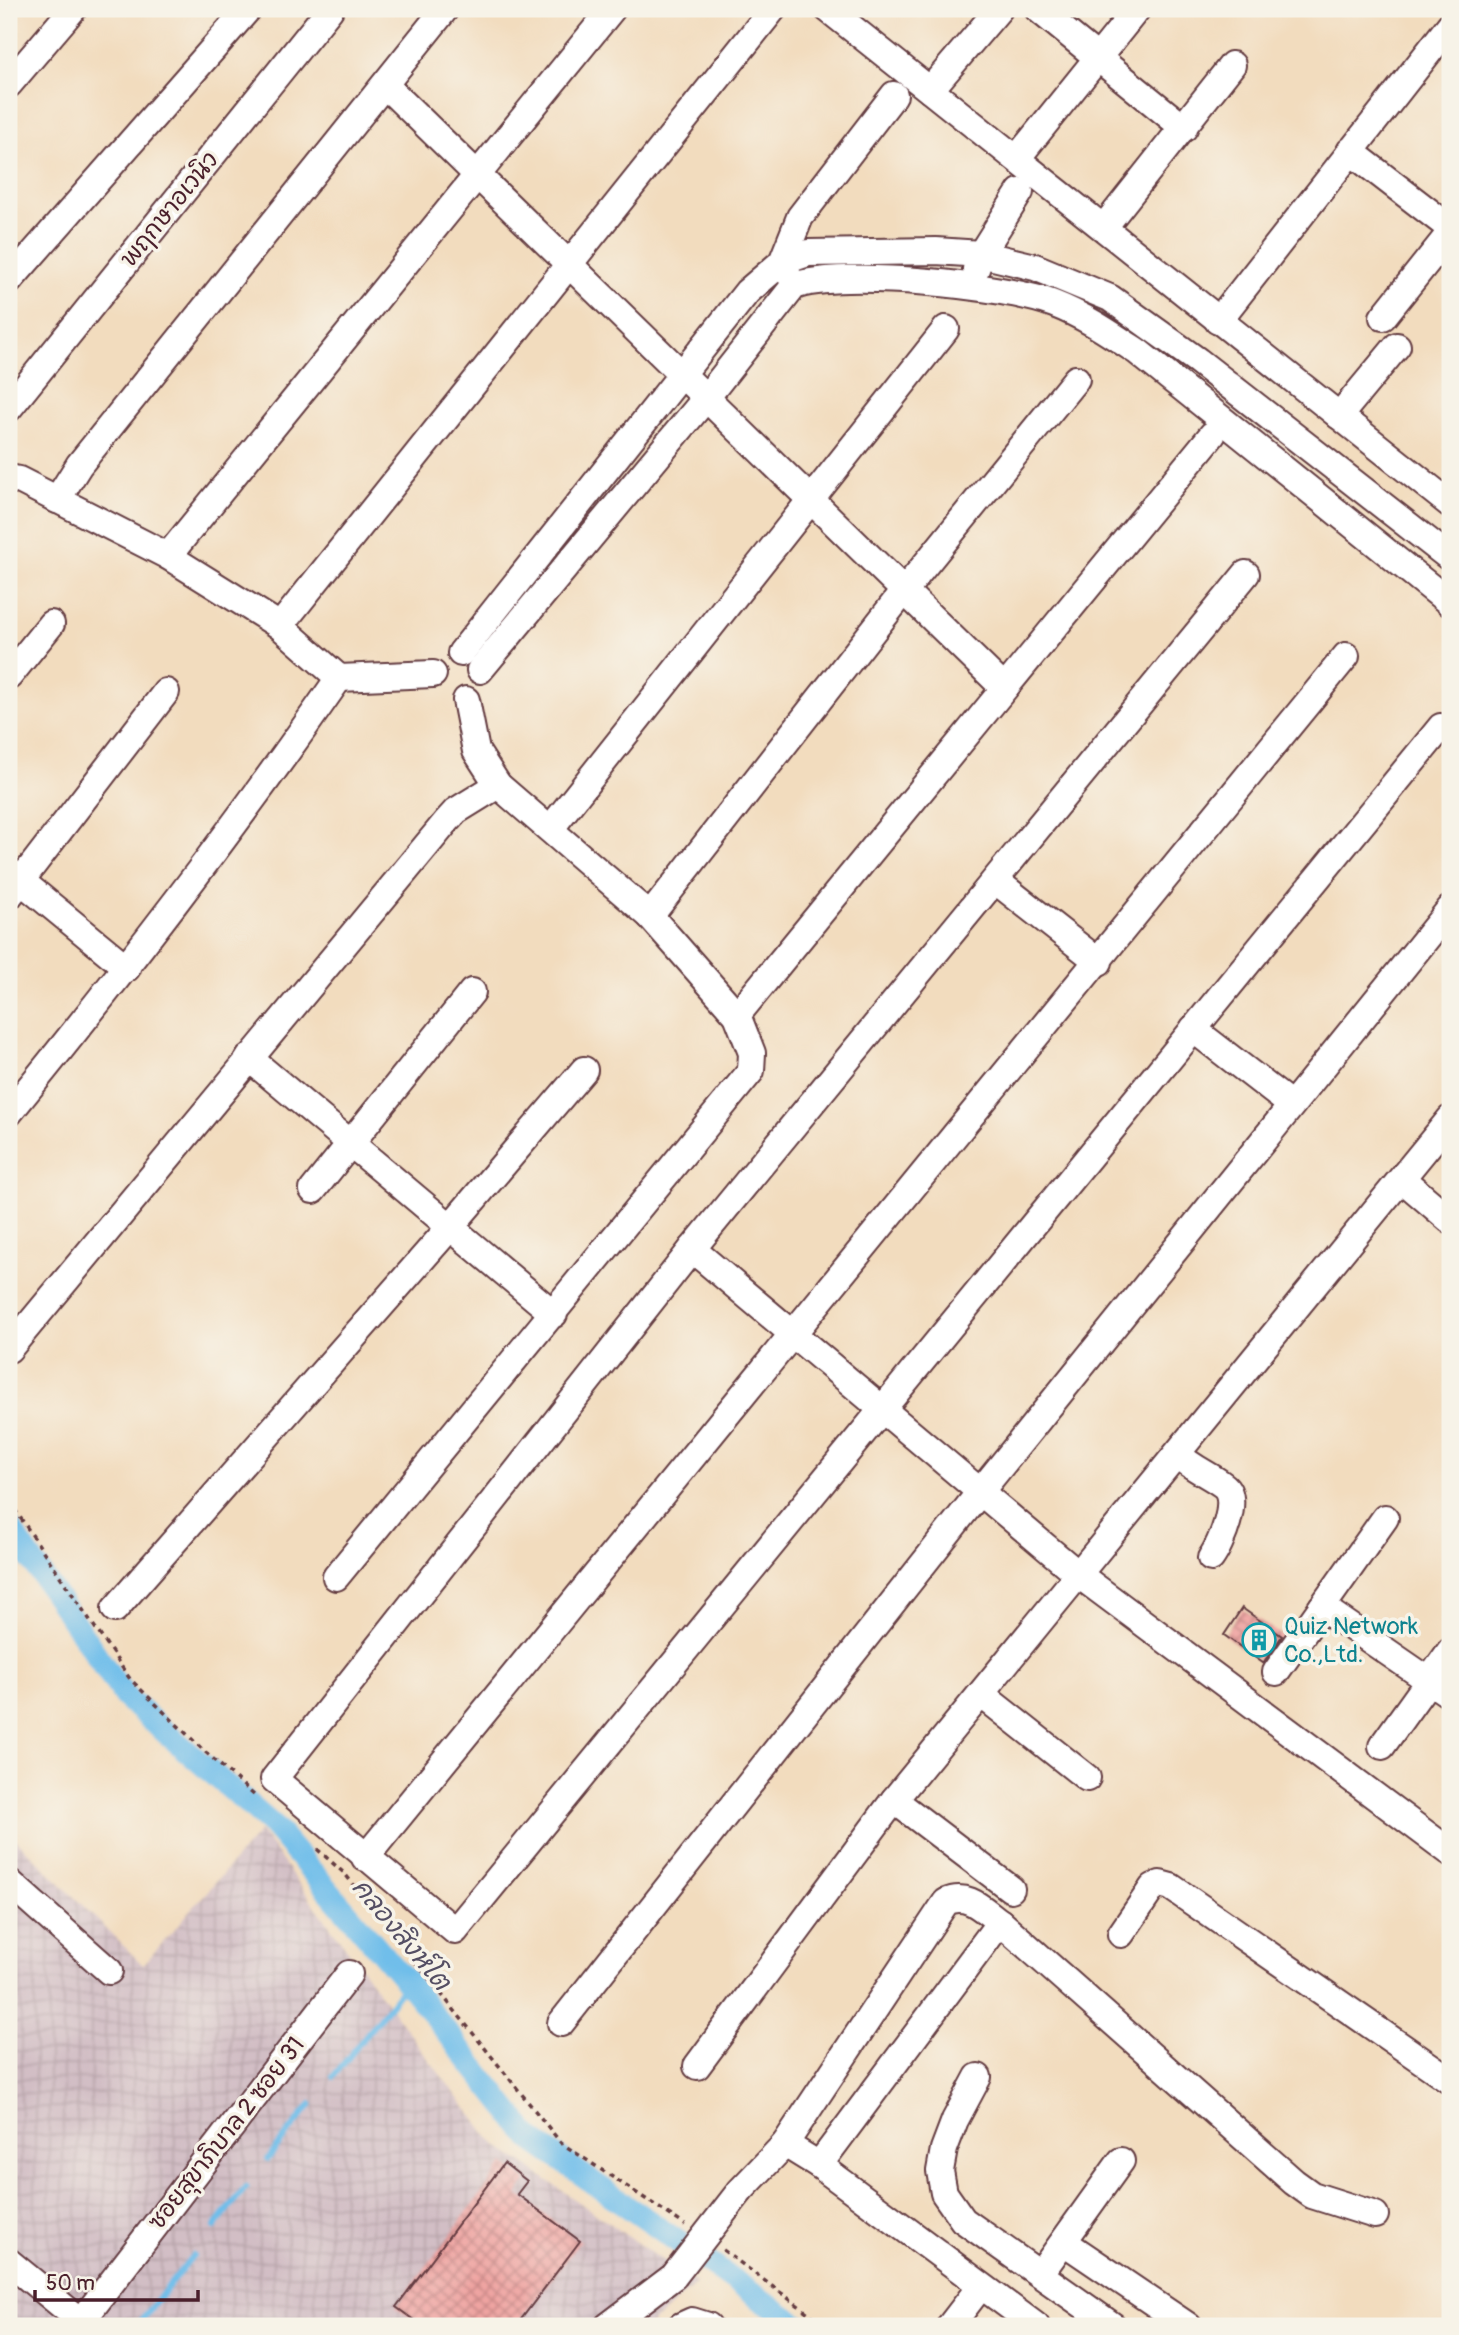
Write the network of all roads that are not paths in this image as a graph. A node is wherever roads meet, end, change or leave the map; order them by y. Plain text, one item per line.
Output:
1 (73, 9) edge
2 (248, 9) edge
3 (330, 9) edge
4 (445, 9) edge
5 (612, 9) edge
6 (773, 9) edge
7 (999, 9) edge
8 (1038, 9) edge
9 (1137, 9) edge
10 (1446, 9) edge
11 (836, 11) edge
12 (1450, 24) edge
13 (1097, 57) junction
14 (1232, 65) dead end
15 (9, 84) edge
16 (385, 85) junction
17 (930, 90) junction
18 (894, 95) dead end
19 (1184, 128) junction
20 (1350, 151) junction
21 (1018, 157) junction
22 (479, 176) junction
23 (1020, 192) dead end
24 (1104, 226) junction
25 (1450, 231) edge
26 (981, 254) junction
27 (782, 262) junction
28 (569, 265) junction
29 (9, 281) edge
30 (971, 285) junction
31 (794, 286) junction
32 (1382, 317) dead end
33 (1218, 321) junction
34 (946, 328) dead end
35 (1397, 346) dead end
36 (681, 373) junction
37 (1076, 379) dead end
38 (706, 398) junction
39 (9, 408) edge
40 (1267, 415) junction
41 (1339, 416) junction
42 (1212, 435) dead end
43 (1248, 440) junction
44 (9, 478) edge
45 (809, 498) junction
46 (57, 499) junction
47 (1450, 504) edge
48 (168, 556) junction
49 (1450, 558) edge
50 (1246, 574) dead end
51 (904, 591) junction
52 (1450, 603) edge
53 (51, 624) dead end
54 (280, 626) junction
55 (1346, 656) dead end
56 (471, 661) junction
57 (433, 674) junction
58 (9, 676) edge
59 (339, 678) junction
60 (1004, 688) junction
61 (166, 692) dead end
62 (466, 700) junction
63 (1441, 727) dead end
64 (498, 785) junction
65 (551, 828) junction
66 (996, 881) junction
67 (13, 882) edge
68 (1450, 909) edge
69 (650, 916) junction
70 (1099, 962) junction
71 (127, 968) junction
72 (472, 992) dead end
73 (737, 1015) junction
74 (1193, 1029) junction
75 (248, 1058) junction
76 (584, 1070) dead end
77 (1290, 1104) junction
78 (9, 1113) edge
79 (1450, 1119) edge
80 (351, 1141) junction
81 (1402, 1179) junction
82 (313, 1190) dead end
83 (1450, 1220) edge
84 (451, 1226) junction
85 (692, 1249) junction
86 (554, 1314) junction
87 (795, 1333) junction
88 (9, 1349) edge
89 (881, 1408) junction
90 (1177, 1454) junction
91 (980, 1492) junction
92 (1385, 1518) dead end
93 (1212, 1558) dead end
94 (1079, 1575) junction
95 (336, 1577) dead end
96 (1322, 1607) junction
97 (115, 1609) dead end
98 (1450, 1651) edge
99 (1276, 1672) dead end
100 (1440, 1688) edge
101 (981, 1694) junction
102 (1382, 1746) dead end
103 (1087, 1778) dead end
104 (894, 1800) junction
105 (1450, 1852) edge
106 (365, 1858) junction
107 (9, 1882) edge
108 (1011, 1889) dead end
109 (1000, 1922) junction
110 (1121, 1934) dead end
111 (109, 1971) dead end
112 (349, 1973) dead end
113 (561, 2023) dead end
114 (697, 2066) dead end
115 (978, 2077) dead end
116 (1450, 2080) edge
117 (785, 2144) junction
118 (1121, 2161) dead end
119 (819, 2165) junction
120 (1375, 2216) dead end
121 (1064, 2242) junction
122 (9, 2262) edge
123 (1040, 2274) junction
124 (980, 2287) junction
125 (80, 2324) edge
126 (608, 2326) edge
127 (681, 2326) edge
128 (708, 2326) edge
129 (950, 2326) edge
130 (1036, 2326) edge
131 (1113, 2326) edge
132 (1188, 2326) edge

1 - 15 street
2 - 29 street
3 - 39 street, พฤกษาอเวนิว
4 - 16 street
5 - 22 street
6 - 28 street
7 - 17 street
8 - 13 street
9 - 13 street
10 - 12 street
11 - 17 street
12 - 20 street
13 - 19 street
13 - 21 street
14 - 19 street
16 - 22 street
16 - 46 street
17 - 21 street
18 - 27 street
19 - 24 street
20 - 25 street
20 - 33 street
21 - 24 street
22 - 28 street
22 - 48 street
23 - 26 street
24 - 33 street
25 - 32 street
26 - 27 street
26 - 30 street
26 - 40 street
27 - 31 street
27 - 36 street
28 - 36 street
28 - 54 street
30 - 31 street
30 - 43 street
31 - 38 street
33 - 41 street
34 - 45 street
35 - 41 street
36 - 38 street
36 - 56 street
37 - 51 street
38 - 45 street
38 - 56 street
40 - 43 street
40 - 49 street
41 - 47 street
42 - 60 street
43 - 52 street
44 - 46 street
45 - 51 street
45 - 65 street
46 - 48 street
48 - 54 street
50 - 66 street
51 - 60 street
51 - 69 street
53 - 58 street
54 - 59 street
55 - 70 street
56 - 57 street
56 - 62 street
57 - 59 street
57 - 62 street
59 - 71 street
60 - 73 street
61 - 67 street
62 - 64 street
63 - 74 street
64 - 65 street
64 - 75 street
65 - 69 street
66 - 70 street
66 - 85 street
67 - 71 street
68 - 77 street
69 - 73 street
70 - 87 street
71 - 78 street
72 - 80 street
73 - 86 street
74 - 77 street
74 - 89 street
75 - 80 street
75 - 88 street
76 - 84 street
77 - 91 street
79 - 81 street
80 - 82 street
80 - 84 street
81 - 83 street
81 - 90 street
84 - 86 street
84 - 97 street
85 - 87 street
85 - 106 street
86 - 95 street
87 - 89 street
87 - 106 street
89 - 91 street
89 - 106 street
90 - 93 street
90 - 94 street
91 - 94 street
91 - 113 street
92 - 96 street
94 - 101 street
94 - 105 street
96 - 99 street
96 - 100 street
98 - 100 street
100 - 102 street
101 - 103 street
101 - 104 street
104 - 108 street
104 - 114 street
107 - 111 street
109 - 117 street
109 - 119 street
109 - 120 street
110 - 116 street
112 - 125 street, ซอยสุขาภิบาล 2 ซอย 31
115 - 123 street
117 - 119 street
117 - 126 street, bridge
118 - 121 street
119 - 124 street
121 - 123 street
121 - 132 street
122 - 125 street
123 - 131 street
124 - 129 street
124 - 130 street
127 - 128 street

